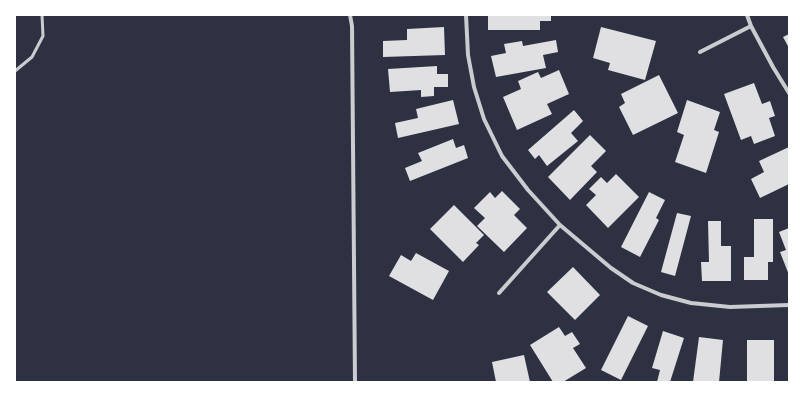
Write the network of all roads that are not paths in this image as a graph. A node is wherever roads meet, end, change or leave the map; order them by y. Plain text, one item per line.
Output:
1 (42, 15) edge
2 (350, 15) edge
3 (466, 15) edge
4 (747, 15) edge
5 (752, 26) junction
6 (700, 52) dead end
7 (15, 71) edge
8 (789, 93) edge
9 (560, 225) junction
10 (499, 293) dead end
11 (789, 305) edge
12 (355, 382) edge

1 - 7 lane
2 - 12 street
3 - 9 street
4 - 5 street
5 - 6 street
5 - 8 street
9 - 10 street
9 - 11 street

